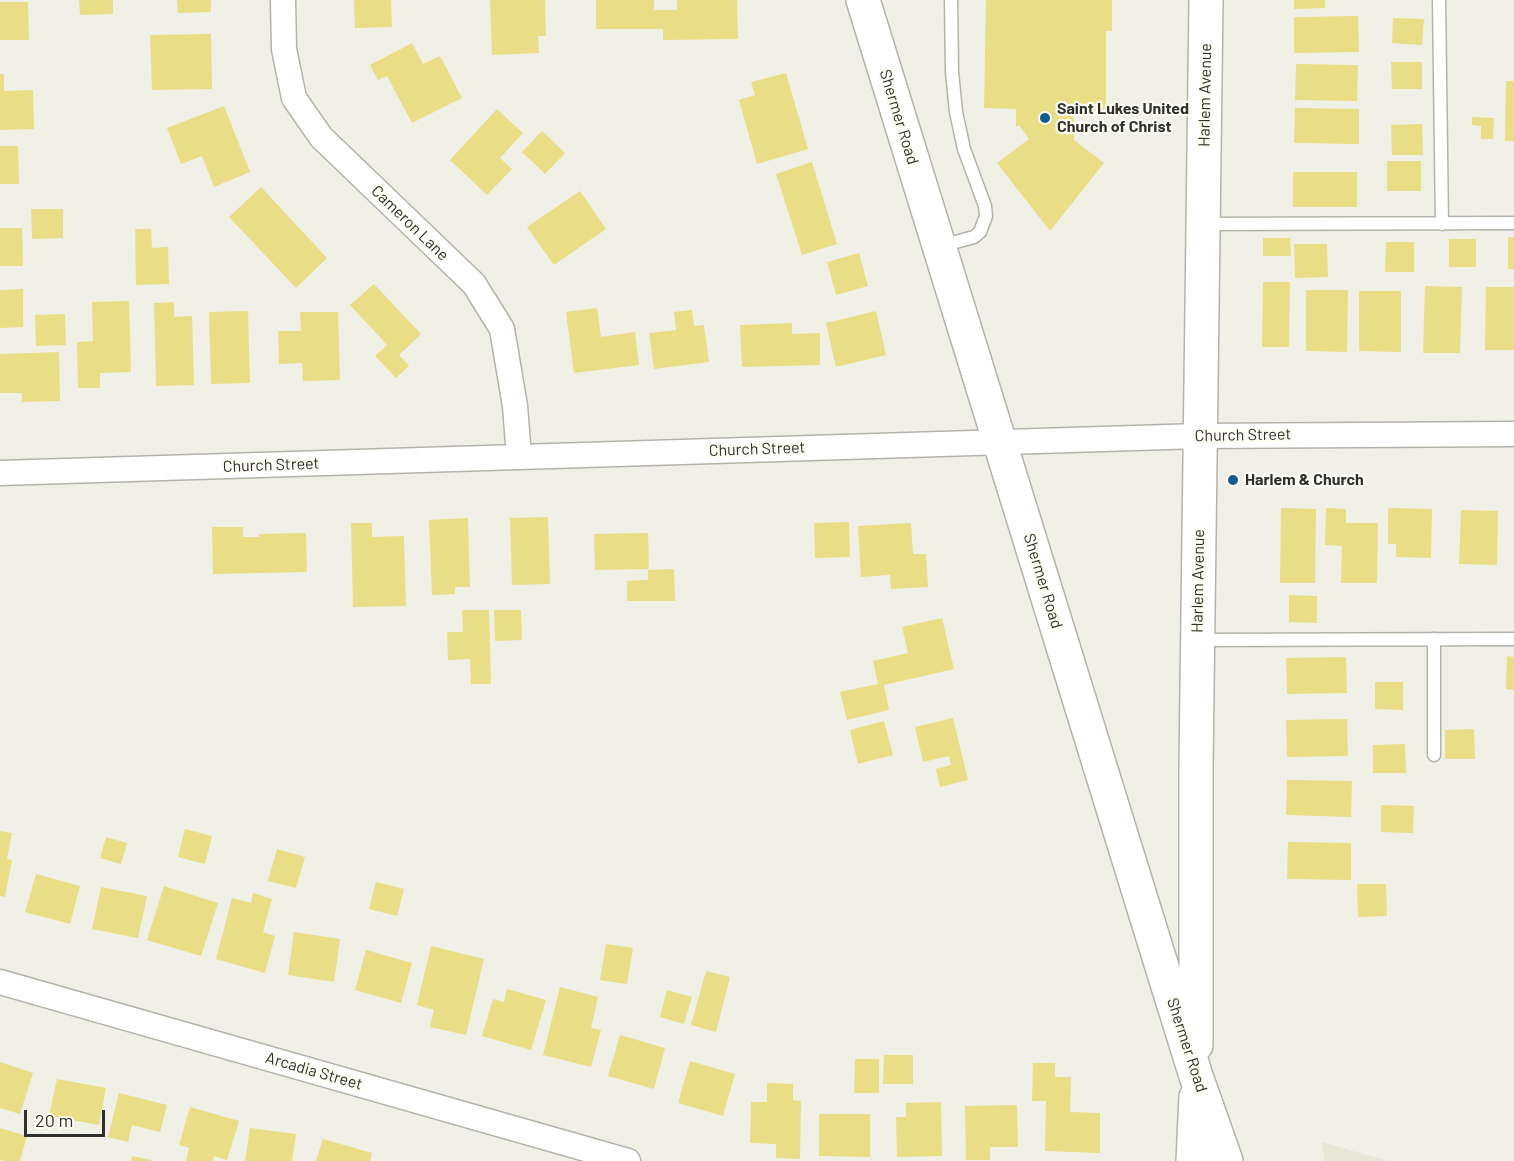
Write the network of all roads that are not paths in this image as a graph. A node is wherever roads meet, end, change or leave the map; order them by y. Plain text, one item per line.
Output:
1 (283, 0) edge
2 (863, 0) edge
3 (951, 0) edge
4 (1206, 0) edge
5 (1439, 0) edge
6 (1514, 223) edge
7 (1203, 224) junction
8 (1442, 224) junction
9 (940, 247) junction
10 (1200, 435) junction
11 (1514, 435) edge
12 (1000, 442) junction
13 (519, 457) junction
14 (0, 473) edge
15 (1434, 639) junction
16 (1514, 639) edge
17 (1198, 640) junction
18 (1434, 755) dead end
19 (0, 981) edge
20 (1196, 1076) junction
21 (628, 1161) edge
22 (1193, 1161) edge
23 (1226, 1161) edge

1 - 13 street, Cameron Lane
2 - 9 main road, Shermer Road
3 - 9 lane
4 - 7 main road, Harlem Avenue
5 - 8 lane
6 - 8 lane
7 - 8 lane
7 - 10 main road, Harlem Avenue
9 - 12 main road, Shermer Road
10 - 11 street, Church Street
10 - 12 street, Church Street
10 - 17 main road, Harlem Avenue
12 - 13 street, Church Street
12 - 20 main road, Shermer Road
13 - 14 street, Church Street
15 - 16 lane
15 - 17 lane
15 - 18 lane
17 - 20 main road, Harlem Avenue
19 - 21 street, Arcadia Street
20 - 22 main road, Harlem Avenue
20 - 23 main road, Shermer Road

